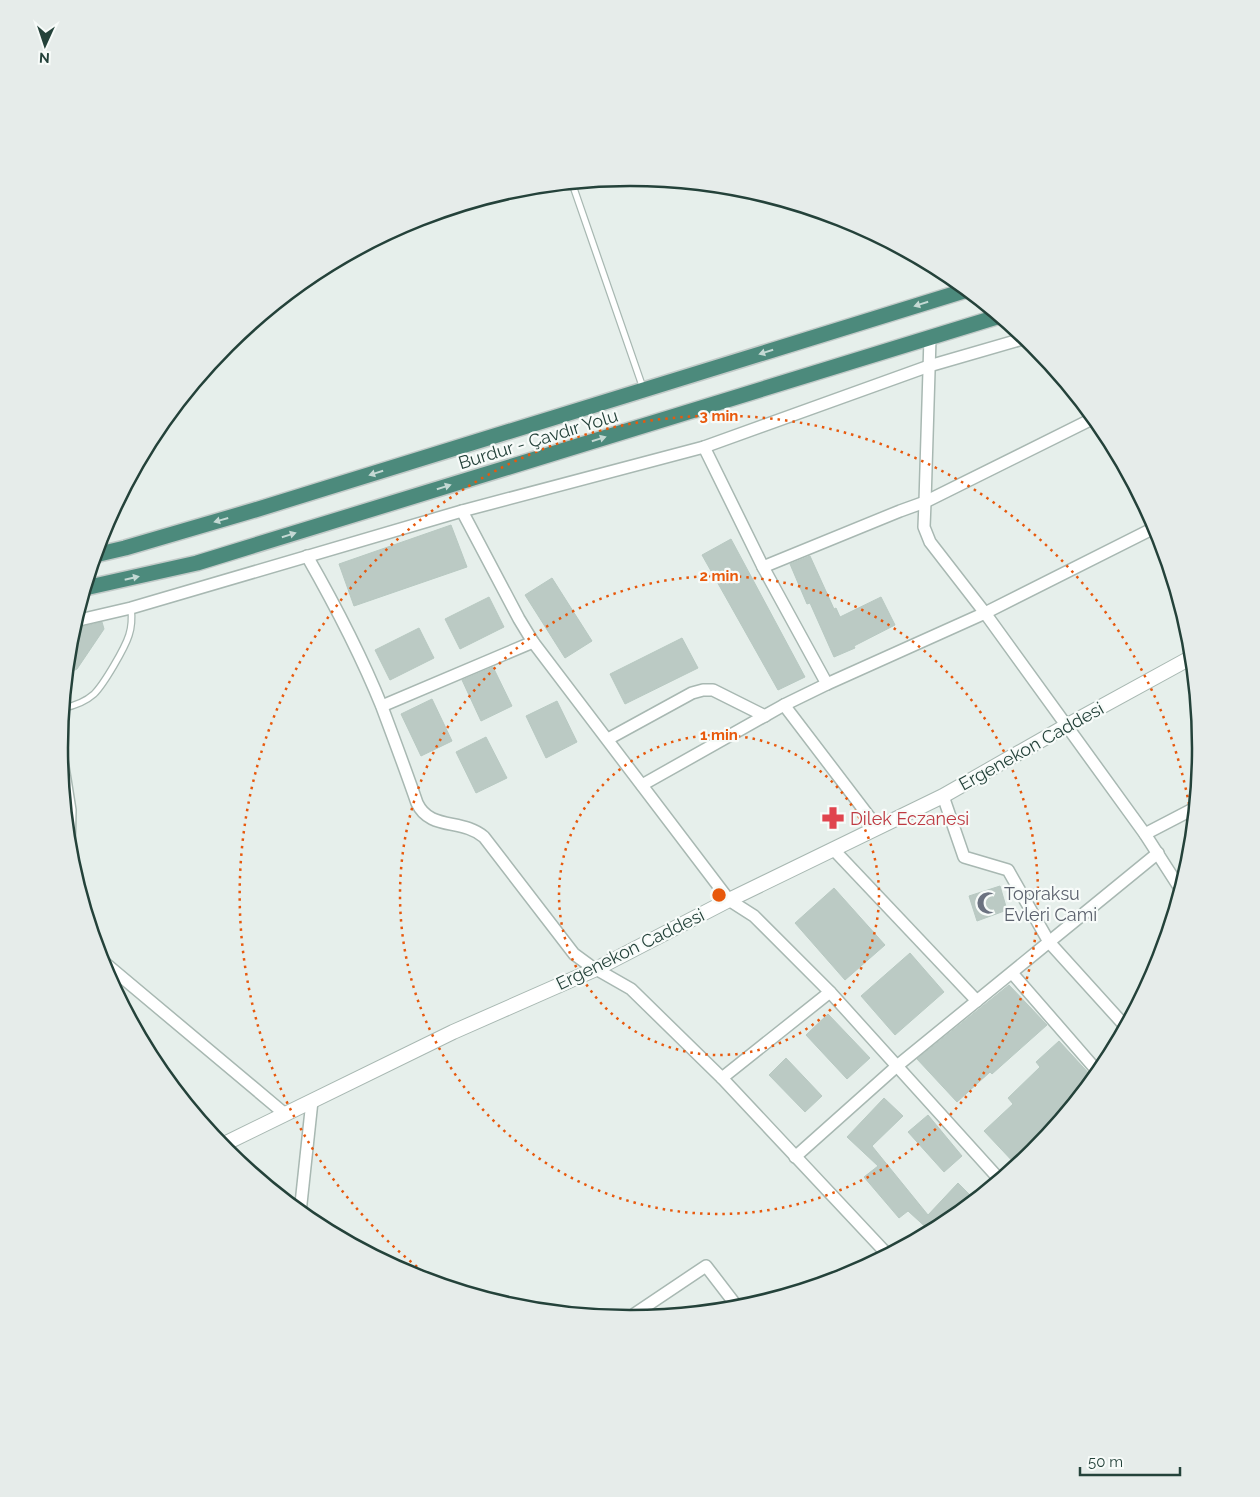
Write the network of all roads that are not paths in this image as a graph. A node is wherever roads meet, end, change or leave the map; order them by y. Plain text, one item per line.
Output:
1 (574, 189) edge
2 (959, 293) edge
3 (992, 319) edge
4 (930, 338) junction
5 (1017, 341) edge
6 (929, 366) junction
7 (643, 390) junction
8 (1087, 421) edge
9 (704, 447) junction
10 (925, 502) junction
11 (462, 511) junction
12 (1149, 531) edge
13 (103, 553) edge
14 (307, 556) junction
15 (763, 567) junction
16 (92, 586) edge
17 (131, 608) junction
18 (985, 613) junction
19 (83, 619) edge
20 (533, 642) junction
21 (1186, 661) edge
22 (827, 684) junction
23 (784, 705) junction
24 (69, 706) edge
25 (382, 706) junction
26 (764, 716) junction
27 (1066, 726) junction
28 (608, 739) junction
29 (642, 785) junction
30 (944, 796) junction
31 (1189, 811) edge
32 (877, 827) junction
33 (1145, 834) junction
34 (833, 849) junction
35 (1158, 853) junction
36 (1176, 882) edge
37 (729, 900) junction
38 (1049, 942) junction
39 (113, 969) edge
40 (596, 969) junction
41 (1012, 973) junction
42 (830, 992) junction
43 (977, 1001) junction
44 (1122, 1021) edge
45 (897, 1066) junction
46 (1094, 1067) edge
47 (722, 1078) junction
48 (312, 1101) junction
49 (285, 1114) junction
50 (228, 1142) edge
51 (795, 1157) junction
52 (996, 1175) edge
53 (301, 1204) edge
54 (884, 1250) edge
55 (733, 1301) edge
56 (639, 1311) edge

1 - 7 lane
2 -> 7 highway, Burdur - Çavdır Yolu
3 - 4 highway, Burdur - Çavdır Yolu
4 - 6 street
16 -> 4 highway, Burdur - Çavdır Yolu
5 - 6 street
6 - 9 street
6 - 10 street
7 -> 13 highway, Burdur - Çavdır Yolu
8 - 10 street
9 - 11 street
9 - 15 street
10 - 15 street
10 - 18 street
11 - 14 street
11 - 20 street
12 - 18 street
14 - 17 street
14 - 25 street
15 - 22 street
17 - 19 street
17 - 24 lane
18 - 22 street
18 - 27 street
20 - 25 street
20 - 28 street
21 - 27 street, Ergenekon Caddesi
22 - 23 street
23 - 26 street
23 - 32 street
25 - 40 street
26 - 28 street
26 - 29 street
27 - 30 street, Ergenekon Caddesi
27 - 33 street
28 - 29 street
29 - 37 street
30 - 32 street, Ergenekon Caddesi
30 - 38 street
31 - 33 street
32 - 34 street, Ergenekon Caddesi
33 - 35 street
34 - 37 street, Ergenekon Caddesi
34 - 43 street
35 - 36 street
35 - 38 street
37 - 40 street, Ergenekon Caddesi
37 - 42 street
38 - 41 street
38 - 44 street
39 - 49 street
40 - 47 street
40 - 48 street, Ergenekon Caddesi
41 - 43 street
41 - 46 street
42 - 45 street
42 - 47 street
43 - 45 street
45 - 51 street
45 - 52 street
47 - 51 street
48 - 49 street, Ergenekon Caddesi
48 - 53 street
49 - 50 street, Ergenekon Caddesi
51 - 54 street
55 - 56 street

